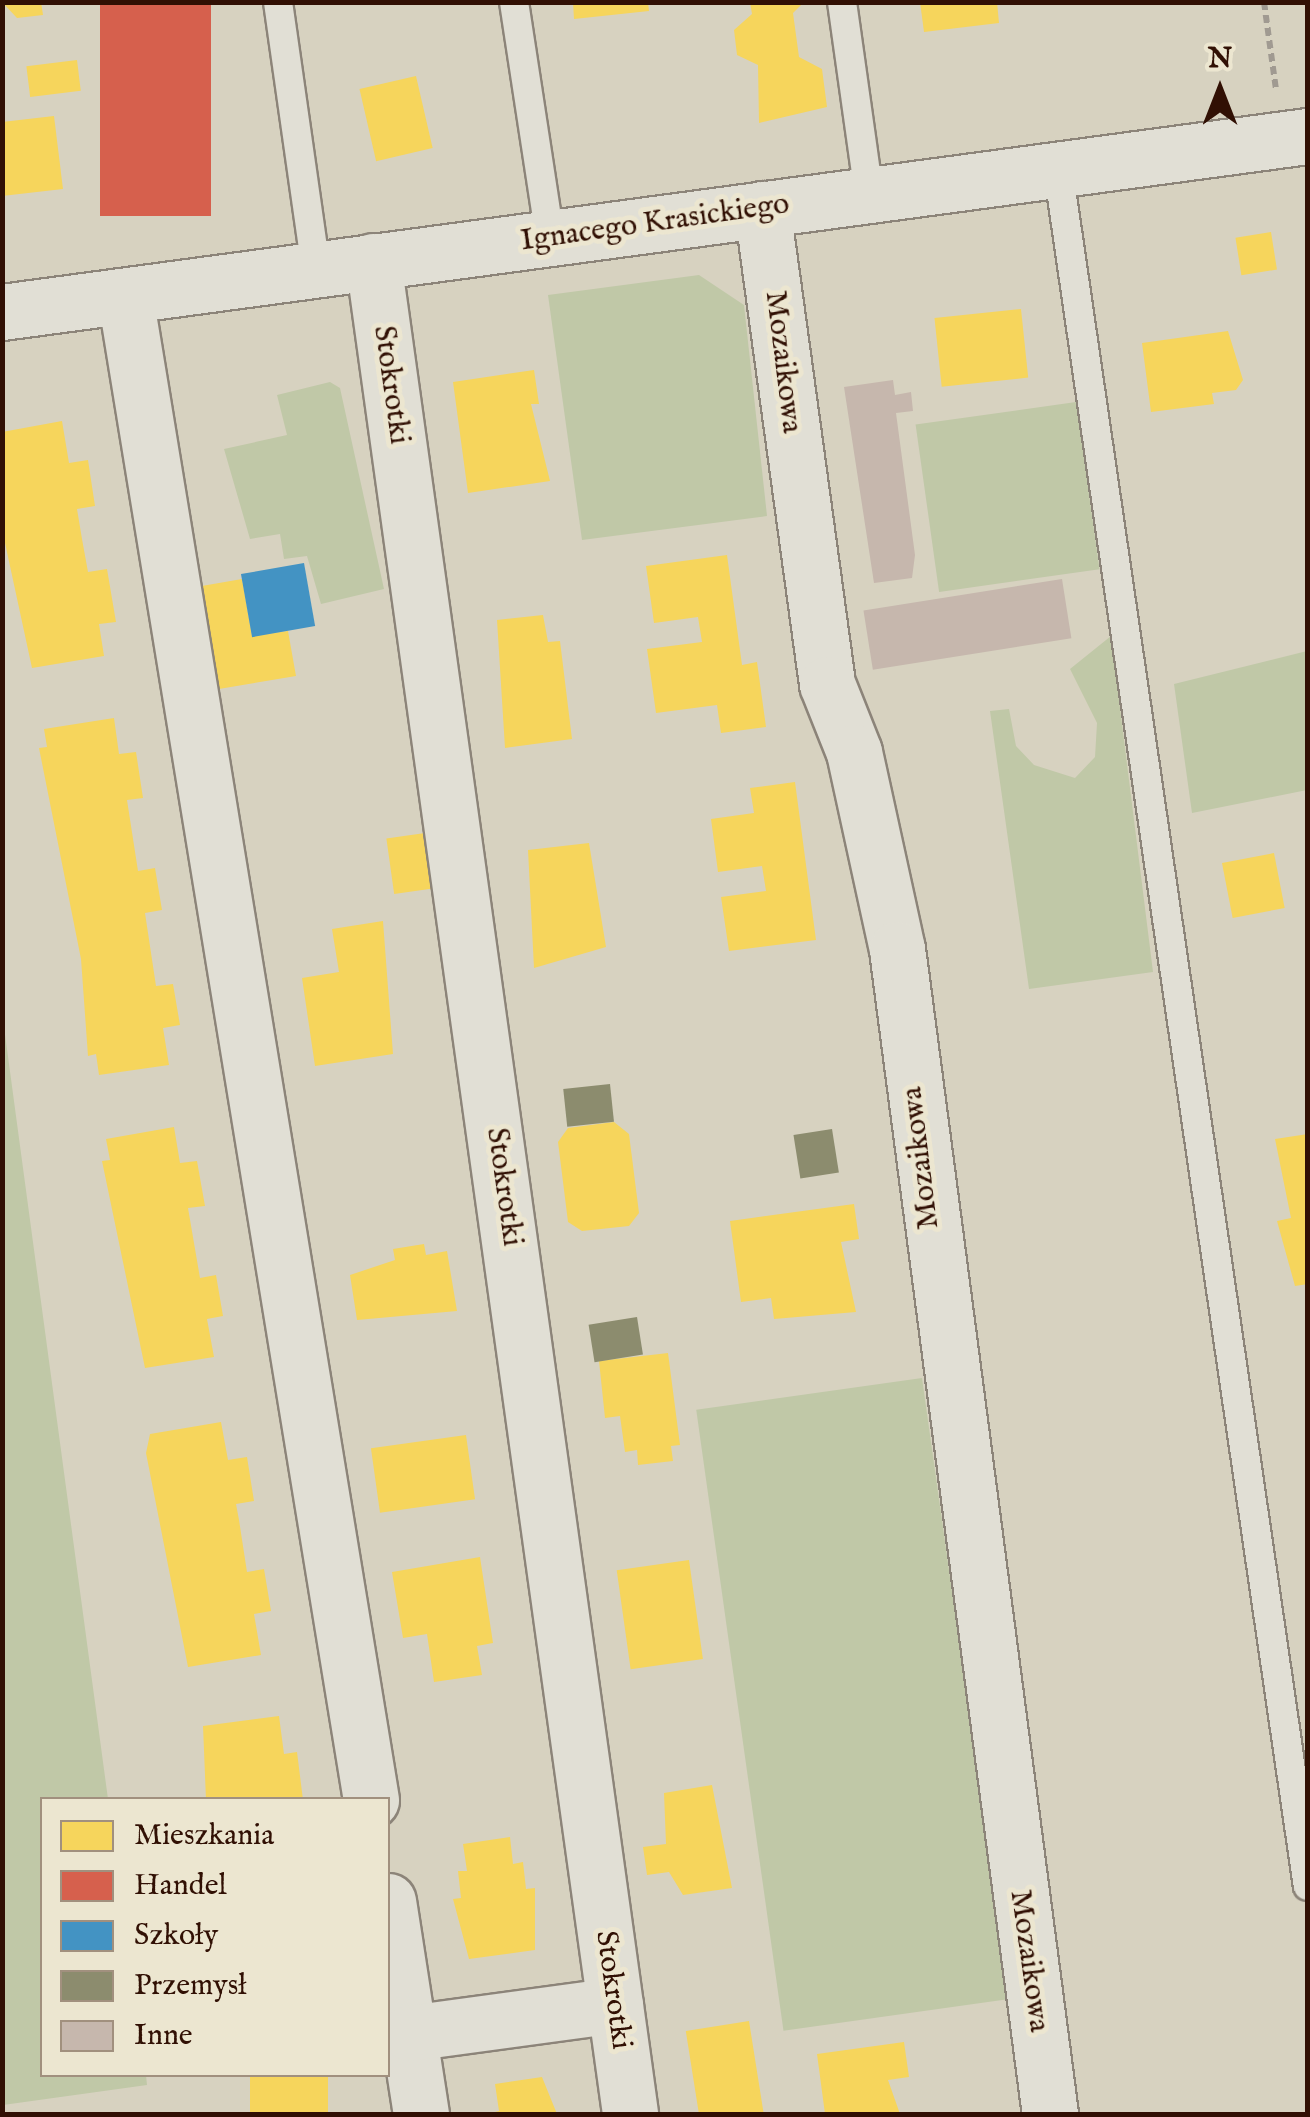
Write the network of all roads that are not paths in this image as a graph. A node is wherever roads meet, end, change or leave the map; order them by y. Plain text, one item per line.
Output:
1 (278, 2) edge
2 (514, 2) edge
3 (842, 2) edge
4 (1292, 115) edge
5 (1058, 169) junction
6 (869, 195) junction
7 (762, 209) junction
8 (550, 238) junction
9 (373, 261) junction
10 (316, 269) junction
11 (125, 296) junction
12 (2, 312) edge
13 (371, 1797) edge
14 (1308, 1886) edge
15 (390, 1914) edge
16 (616, 2005) junction
17 (409, 2033) junction
18 (421, 2114) edge
19 (630, 2114) edge
20 (1050, 2114) edge

1 - 10 lane
2 - 8 lane
3 - 6 lane
4 - 5 street, Ignacego Krasickiego
5 - 6 street, Ignacego Krasickiego
5 - 14 lane
6 - 7 street, Ignacego Krasickiego
7 - 8 street, Ignacego Krasickiego
7 - 20 street, Mozaikowa
8 - 9 street, Ignacego Krasickiego
9 - 10 street, Ignacego Krasickiego
9 - 16 street, Stokrotki
10 - 11 street, Ignacego Krasickiego
11 - 12 street, Ignacego Krasickiego
11 - 13 street
15 - 17 street
16 - 17 street
16 - 19 street, Stokrotki
17 - 18 street

